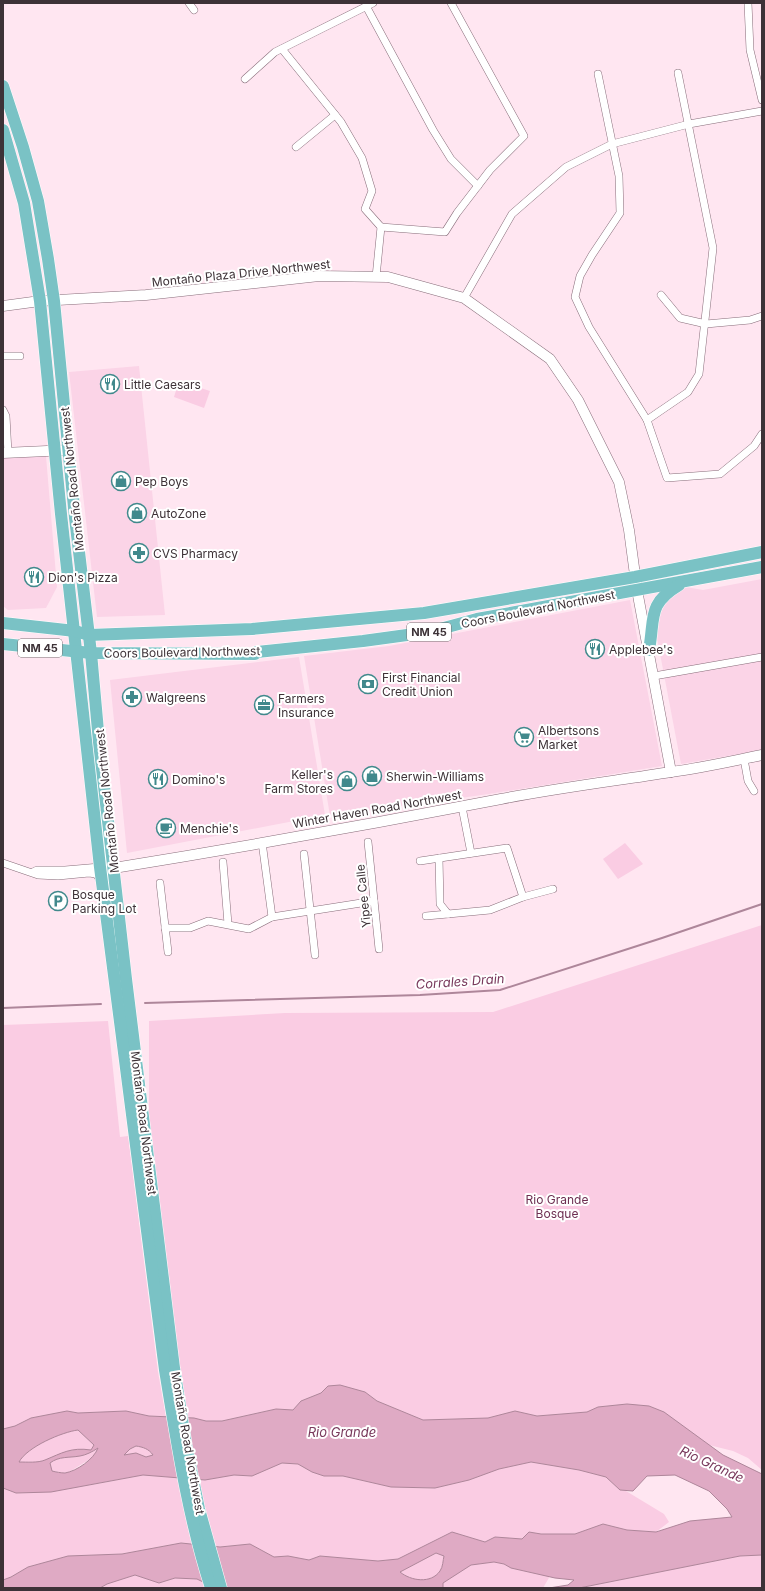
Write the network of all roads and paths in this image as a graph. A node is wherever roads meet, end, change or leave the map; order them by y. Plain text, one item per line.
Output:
1 (189, 3) edge
2 (451, 3) edge
3 (748, 3) edge
4 (369, 5) edge
5 (194, 10) dead end
6 (282, 49) junction
7 (678, 73) dead end
8 (598, 74) dead end
9 (245, 79) dead end
10 (3, 86) edge
11 (762, 100) edge
12 (762, 112) edge
13 (335, 116) junction
14 (689, 124) junction
15 (3, 130) edge
16 (612, 144) junction
17 (296, 147) dead end
18 (478, 186) junction
19 (381, 227) junction
20 (376, 277) junction
21 (661, 295) dead end
22 (464, 298) junction
23 (40, 301) junction
24 (54, 301) junction
25 (3, 306) edge
26 (762, 316) edge
27 (706, 324) junction
28 (3, 356) edge
29 (20, 356) dead end
30 (3, 410) edge
31 (647, 420) junction
32 (761, 437) edge
33 (69, 450) junction
34 (55, 451) junction
35 (6, 453) edge
36 (762, 552) edge
37 (762, 567) edge
38 (635, 577) junction
39 (686, 581) junction
40 (636, 590) junction
41 (3, 623) edge
42 (75, 631) junction
43 (89, 635) junction
44 (3, 644) edge
45 (649, 650) junction
46 (77, 651) junction
47 (91, 653) junction
48 (762, 657) edge
49 (654, 676) junction
50 (762, 755) edge
51 (744, 759) junction
52 (671, 772) junction
53 (754, 791) dead end
54 (462, 807) junction
55 (94, 810) junction
56 (262, 842) junction
57 (368, 842) dead end
58 (471, 853) junction
59 (304, 854) dead end
60 (439, 858) junction
61 (420, 861) dead end
62 (223, 862) dead end
63 (3, 863) edge
64 (100, 867) junction
65 (114, 868) junction
66 (34, 872) junction
67 (160, 883) dead end
68 (103, 884) junction
69 (553, 889) dead end
70 (523, 897) junction
71 (374, 901) junction
72 (310, 910) junction
73 (448, 914) junction
74 (426, 916) dead end
75 (272, 917) junction
76 (228, 924) junction
77 (120, 927) junction
78 (165, 928) junction
79 (379, 949) dead end
80 (168, 952) dead end
81 (315, 955) dead end
82 (141, 1135) junction
83 (211, 1588) edge
84 (221, 1588) edge

1 - 5 street
2 - 18 street
3 - 11 street
4 - 6 street
4 - 18 street
6 - 9 street
6 - 13 street
7 - 14 street
8 - 16 street
10 - 24 main road, Montaño Road Northwest
12 - 14 street
13 - 17 street
13 - 19 street
14 - 16 street
14 - 27 street
15 - 23 main road, Montaño Road Northwest
16 - 22 street
16 - 31 street
18 - 19 street
19 - 20 street
20 - 22 street, Montaño Plaza Drive Northwest
20 - 24 street, Montaño Plaza Drive Northwest
21 - 27 street
22 - 38 street, Montaño Plaza Drive Northwest
23 - 24 street, Montaño Plaza Drive Northwest
23 - 25 street, Montaño Plaza Drive Northwest
23 - 34 main road, Montaño Road Northwest
24 - 33 main road, Montaño Road Northwest
26 - 27 street
27 - 31 street
28 - 29 street
30 - 35 street
31 - 32 street
33 - 34 street
33 - 43 main road, Montaño Road Northwest
34 - 35 street
34 - 42 main road, Montaño Road Northwest
36 - 38 main road, Coors Boulevard Northwest / NM 45
37 - 39 main road, Coors Boulevard Northwest / NM 45
38 - 40 street, Montaño Plaza Drive Northwest
38 - 43 main road, Coors Boulevard Northwest / NM 45
39 - 40 main road, Coors Boulevard Northwest / NM 45
39 - 45 main road
40 - 45 street, Montaño Plaza Drive Northwest
40 - 47 main road, Coors Boulevard Northwest / NM 45
41 - 42 main road, Coors Boulevard Northwest / NM 45
42 - 43 main road, Coors Boulevard Northwest / NM 45
42 - 46 main road, Montaño Road Northwest
43 - 47 main road, Montaño Road Northwest
44 - 46 main road, Coors Boulevard Northwest / NM 45
45 - 49 street, Montaño Plaza Drive Northwest
46 - 47 main road, Coors Boulevard Northwest / NM 45
46 - 55 main road, Montaño Road Northwest
47 - 65 main road, Montaño Road Northwest
48 - 49 street
49 - 52 street, Montaño Plaza Drive Northwest
50 - 51 street, Winter Haven Road Northwest
51 - 52 street, Winter Haven Road Northwest
51 - 53 street
52 - 54 street, Winter Haven Road Northwest
54 - 56 street, Winter Haven Road Northwest
54 - 58 street
55 - 64 main road, Montaño Road Northwest
55 - 65 street
56 - 65 street, Winter Haven Road Northwest
56 - 75 street
57 - 71 street, Yipee Calle
58 - 60 street
58 - 70 street
59 - 72 street
60 - 61 street
60 - 73 street
62 - 76 street
63 - 66 street
64 - 66 street
64 - 68 main road, Montaño Road Northwest
64 - 77 street
65 - 77 main road, Montaño Road Northwest
66 - 68 street
67 - 78 street
68 - 82 main road, Montaño Road Northwest
69 - 70 street
70 - 73 street
71 - 72 street
71 - 79 street, Yipee Calle
72 - 75 street
72 - 81 street
73 - 74 street
75 - 76 street
76 - 78 street
77 - 82 main road, Montaño Road Northwest
78 - 80 street
82 - 83 main road, Montaño Road Northwest
82 - 84 main road, Montaño Road Northwest

